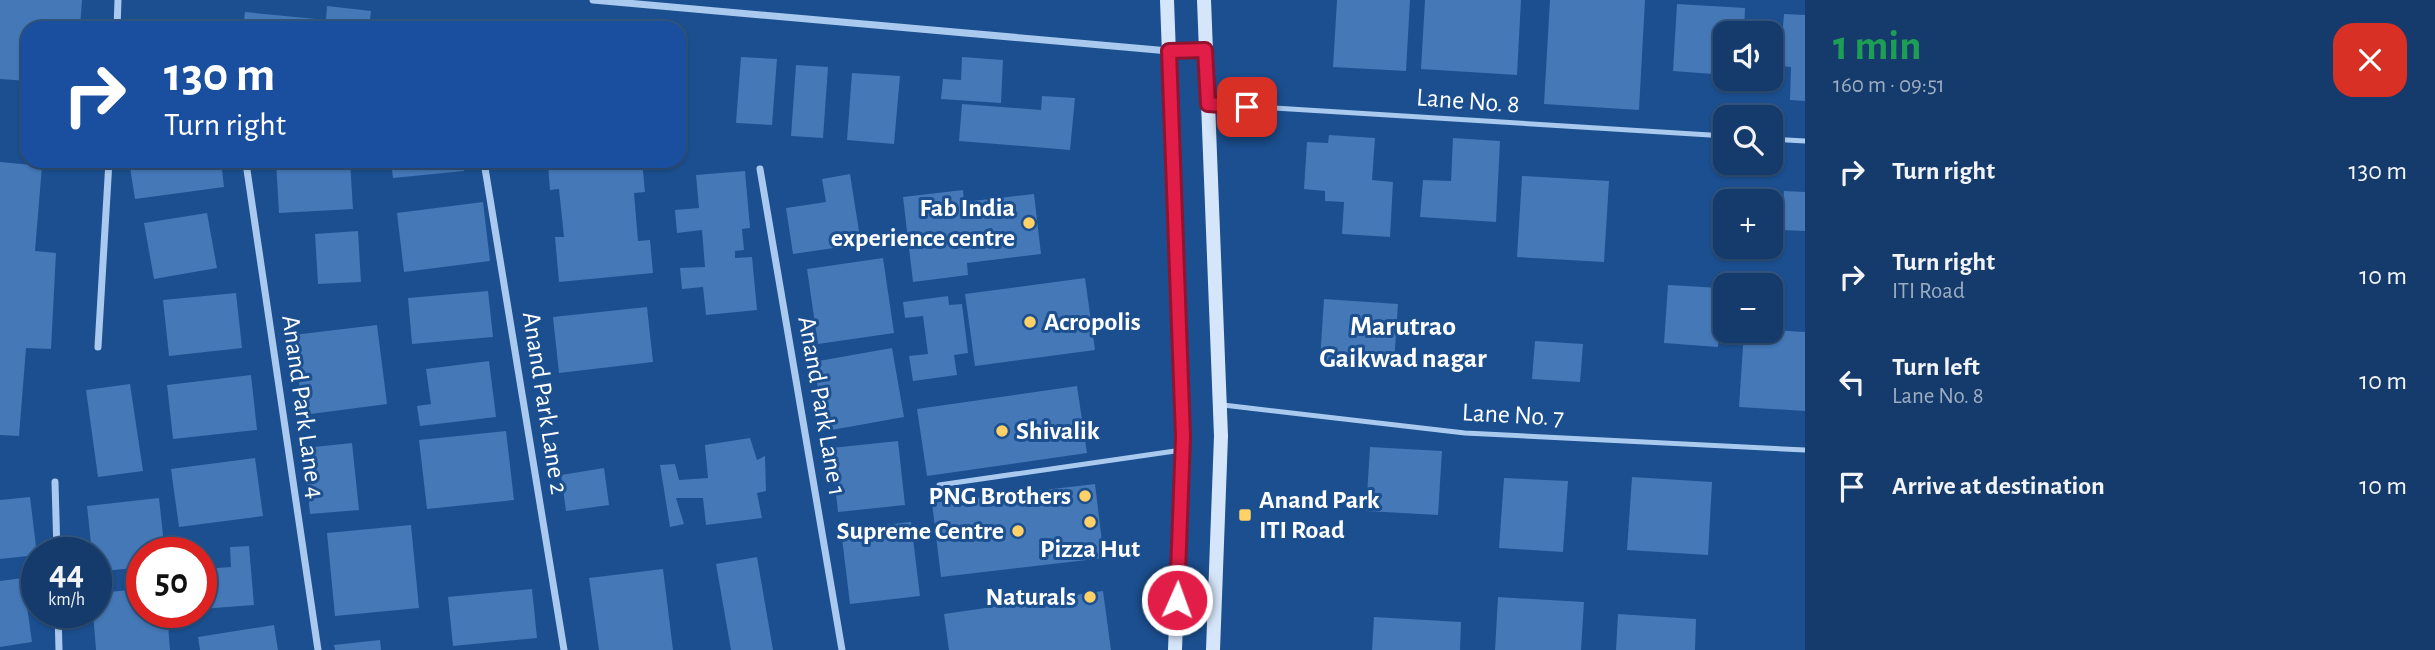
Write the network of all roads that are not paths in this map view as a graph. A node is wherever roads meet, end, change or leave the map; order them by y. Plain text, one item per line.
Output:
1 (118, 0) edge
2 (593, 0) edge
3 (1167, 0) edge
4 (1204, 0) edge
5 (117, 21) edge
6 (1205, 50) junction
7 (1169, 51) junction
8 (1208, 104) junction
9 (1713, 135) edge
10 (1783, 140) edge
11 (1805, 141) edge
12 (109, 168) edge
13 (485, 168) edge
14 (760, 169) dead end
15 (247, 170) dead end
16 (99, 347) dead end
17 (1220, 405) junction
18 (1183, 450) junction
19 (1805, 450) edge
20 (55, 482) dead end
21 (939, 485) dead end
22 (57, 537) edge
23 (58, 628) edge
24 (59, 650) edge
25 (318, 650) edge
26 (564, 650) edge
27 (842, 650) edge
28 (1175, 650) edge
29 (1213, 650) edge

1 - 5 street
2 - 7 street
3 - 7 main road
4 - 6 main road
6 - 7 street
6 - 8 main road
7 - 18 main road
8 - 9 lane, Lane No. 8
8 - 17 main road
10 - 11 lane
12 - 16 street
13 - 26 street, Anand Park Lane 2
14 - 27 street, Anand Park Lane 1
15 - 25 street, Anand Park Lane 4
17 - 19 lane, Lane No. 7
17 - 29 main road
18 - 21 lane
18 - 28 main road
20 - 22 street
23 - 24 street

